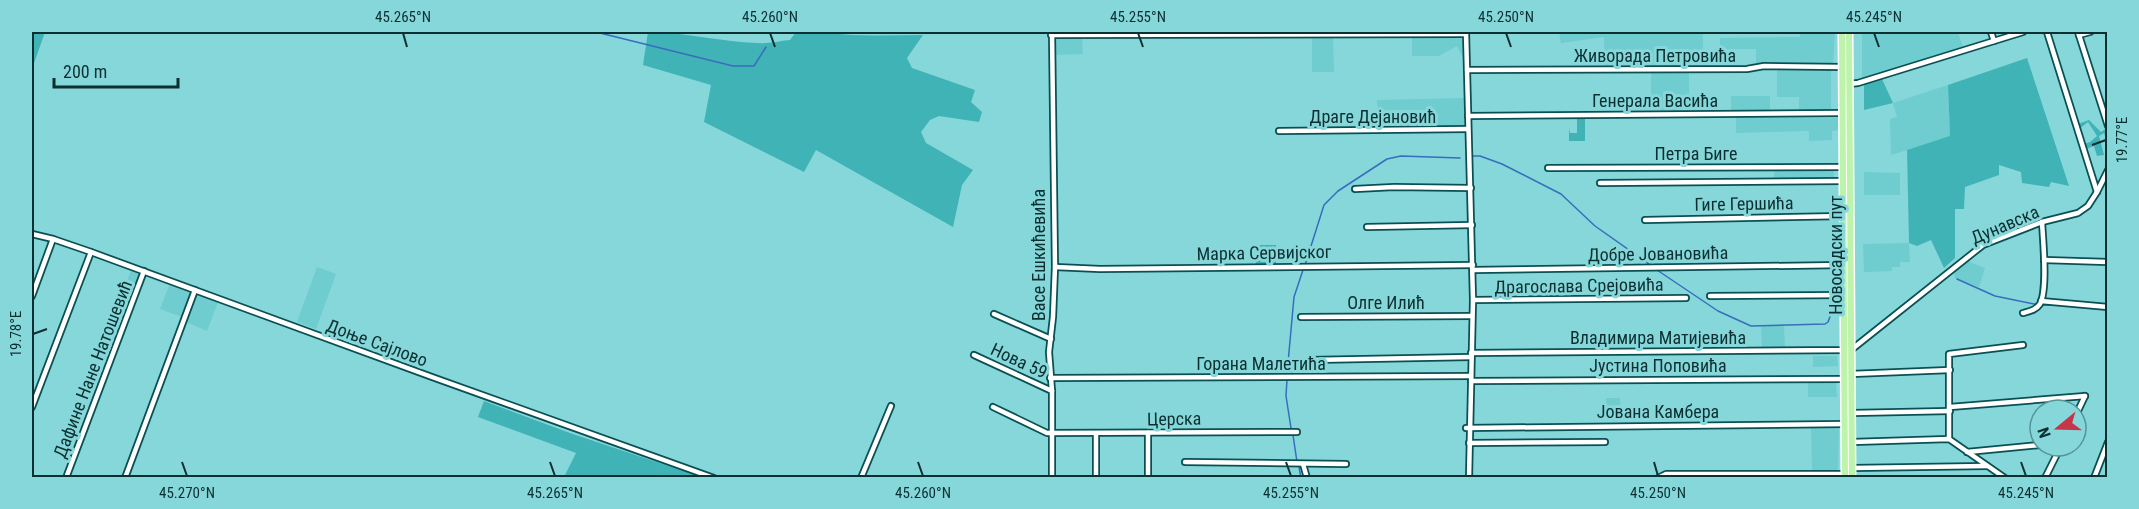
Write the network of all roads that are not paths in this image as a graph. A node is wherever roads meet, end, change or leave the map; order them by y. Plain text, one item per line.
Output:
1 (1842, 32) edge
2 (1849, 32) edge
3 (1991, 32) edge
4 (2023, 32) edge
5 (2047, 32) edge
6 (2090, 32) edge
7 (1051, 33) edge
8 (1466, 33) edge
9 (2078, 33) edge
10 (1994, 41) junction
11 (1843, 67) junction
12 (1467, 70) junction
13 (1850, 84) junction
14 (1843, 113) junction
15 (1468, 116) junction
16 (2108, 126) edge
17 (1468, 129) junction
18 (1279, 130) dead end
19 (1844, 167) junction
20 (1548, 168) dead end
21 (2107, 174) edge
22 (1844, 181) junction
23 (1600, 183) dead end
24 (1471, 188) junction
25 (1354, 189) dead end
26 (2097, 192) junction
27 (1844, 216) junction
28 (1645, 220) dead end
29 (2042, 222) junction
30 (1472, 225) junction
31 (1367, 227) dead end
32 (32, 234) edge
33 (53, 239) junction
34 (91, 252) junction
35 (2044, 260) junction
36 (2108, 262) edge
37 (1844, 265) junction
38 (1055, 267) junction
39 (1473, 267) junction
40 (144, 271) junction
41 (195, 290) junction
42 (1844, 295) junction
43 (32, 296) edge
44 (1710, 296) dead end
45 (1686, 298) dead end
46 (1473, 300) junction
47 (2041, 301) junction
48 (2108, 307) edge
49 (2023, 313) dead end
50 (994, 314) dead end
51 (1472, 316) junction
52 (1301, 317) dead end
53 (1051, 339) junction
54 (2023, 345) dead end
55 (1848, 350) junction
56 (974, 355) dead end
57 (1471, 355) junction
58 (1310, 360) dead end
59 (1950, 370) junction
60 (1848, 376) junction
61 (1050, 378) junction
62 (1471, 378) junction
63 (1052, 391) junction
64 (2064, 398) edge
65 (2084, 398) edge
66 (2028, 401) edge
67 (891, 406) dead end
68 (32, 407) edge
69 (993, 407) dead end
70 (1950, 409) junction
71 (1852, 413) junction
72 (1846, 424) junction
73 (1468, 427) junction
74 (1297, 432) dead end
75 (1051, 433) junction
76 (1148, 433) junction
77 (1096, 434) junction
78 (1949, 439) junction
79 (1605, 442) dead end
80 (1852, 442) junction
81 (2108, 442) edge
82 (1469, 443) junction
83 (2028, 446) edge
84 (1967, 452) junction
85 (2054, 458) edge
86 (1185, 462) dead end
87 (1303, 464) junction
88 (1346, 464) dead end
89 (1987, 466) junction
90 (1852, 468) junction
91 (1845, 476) edge
92 (66, 477) edge
93 (124, 477) edge
94 (714, 477) edge
95 (861, 477) edge
96 (1052, 477) edge
97 (1096, 477) edge
98 (1148, 477) edge
99 (1307, 477) edge
100 (1469, 477) edge
101 (1658, 477) edge
102 (1852, 477) edge
103 (2005, 477) edge
104 (2044, 477) edge
105 (2094, 477) edge

1 - 11 main road, Новосадски пут
2 - 13 main road, Новосадски пут
3 - 10 street
4 - 10 street
5 - 26 street
6 - 9 street
7 - 8 street
7 - 38 street, Васе Ешкићевића
8 - 12 street, Драгослава Срејовића
9 - 16 street
10 - 13 street
11 - 12 street, Живорада Петровића
11 - 14 main road, Новосадски пут
12 - 15 street, Драгослава Срејовића
13 - 55 main road, Новосадски пут
14 - 15 street, Генерала Васића
14 - 19 main road, Новосадски пут
15 - 17 street, Драгослава Срејовића
17 - 18 street, Драге Дејановић
17 - 24 street, Драгослава Срејовића
19 - 20 street, Петра Биге
19 - 22 main road, Новосадски пут
21 - 26 street, Дунавска
22 - 23 street
22 - 27 main road, Новосадски пут
24 - 25 street
24 - 30 street, Драгослава Срејовића
26 - 29 street, Дунавска
27 - 28 street, Гиге Гершића
27 - 37 main road, Новосадски пут
29 - 35 street
29 - 55 street, Дунавска
30 - 31 street
30 - 39 street, Драгослава Срејовића
32 - 33 street, Доње Сајлово
33 - 34 street, Доње Сајлово
33 - 43 street
34 - 40 street, Доње Сајлово
34 - 68 street
35 - 36 street
35 - 47 street
37 - 39 street, Добре Јовановића
37 - 42 main road, Новосадски пут
38 - 39 street, Марка Сервијског
38 - 53 street, Васе Ешкићевића
39 - 46 street, Драгослава Срејовића
40 - 41 street, Доње Сајлово
40 - 92 street, Дафине Нане Натошевић
41 - 93 street
41 - 94 street, Доње Сајлово
42 - 44 street
42 - 55 main road, Новосадски пут
45 - 46 street, Драгослава Срејовића
46 - 51 street, Драгослава Срејовића
47 - 48 street
47 - 49 street
50 - 53 street
51 - 52 street, Олге Илић
51 - 57 street, Драгослава Срејовића
53 - 61 street, Васе Ешкићевића
54 - 59 street
55 - 57 street, Владимира Матијевића
55 - 60 main road, Новосадски пут
56 - 63 street, Нова 59
57 - 58 street, Владимира Матијевића
57 - 62 street, Драгослава Срејовића
59 - 60 street, Јустина Поповића
59 - 70 street
60 - 62 street, Јустина Поповића
60 - 71 main road, Новосадски пут
60 - 72 main road, Новосадски пут
61 - 62 street, Горана Малетића
61 - 63 street, Васе Ешкићевића
62 - 73 street, Драгослава Срејовића
63 - 75 street, Васе Ешкићевића
64 - 65 street
66 - 70 street
67 - 95 street
69 - 75 street
70 - 71 street
70 - 78 street
71 - 80 main road, Новосадски пут
72 - 73 street, Јована Камбера
72 - 91 main road, Новосадски пут
73 - 82 street, Драгослава Срејовића
74 - 76 street, Церска
75 - 77 street, Церска
75 - 96 street, Васе Ешкићевића
76 - 77 street, Церска
76 - 98 street
77 - 97 street
78 - 80 street
78 - 84 street
79 - 82 street
80 - 90 main road, Новосадски пут
81 - 105 street
82 - 100 street, Драгослава Срејовића
83 - 84 street
84 - 89 street
85 - 104 street
86 - 87 street
87 - 88 street
87 - 99 street
89 - 90 street
89 - 103 street
90 - 102 main road, Новосадски пут
91 - 101 street

